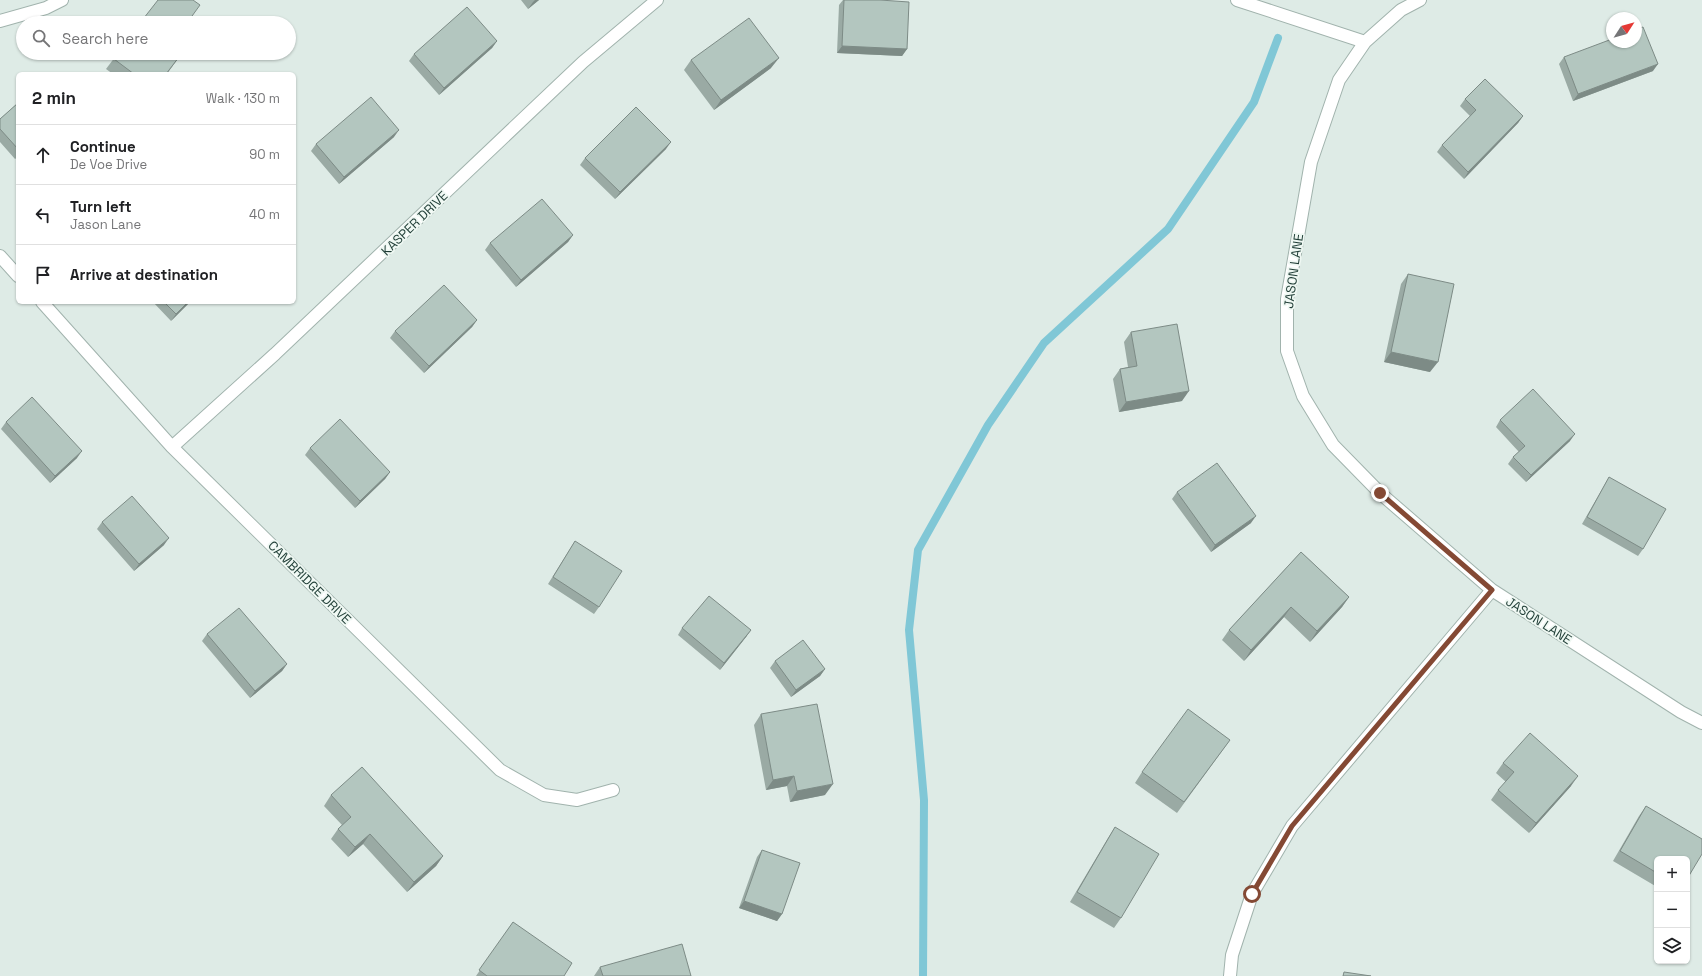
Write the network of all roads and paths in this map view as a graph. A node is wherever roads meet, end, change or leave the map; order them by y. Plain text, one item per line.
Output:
1 (62, 0) edge
2 (657, 0) edge
3 (1237, 0) edge
4 (1420, 0) edge
5 (16, 16) edge
6 (18, 16) edge
7 (0, 21) edge
8 (1365, 42) junction
9 (0, 256) edge
10 (16, 274) edge
11 (44, 304) edge
12 (172, 447) junction
13 (1492, 590) junction
14 (1702, 723) edge
15 (613, 790) dead end
16 (1230, 976) edge

1 - 6 street
2 - 12 street, KASPER DRIVE
3 - 8 street
4 - 8 street, JASON LANE
5 - 7 street
8 - 13 street, JASON LANE
9 - 10 street
11 - 12 street, CAMBRIDGE DRIVE
12 - 15 street, CAMBRIDGE DRIVE
13 - 14 street, JASON LANE
13 - 16 street

